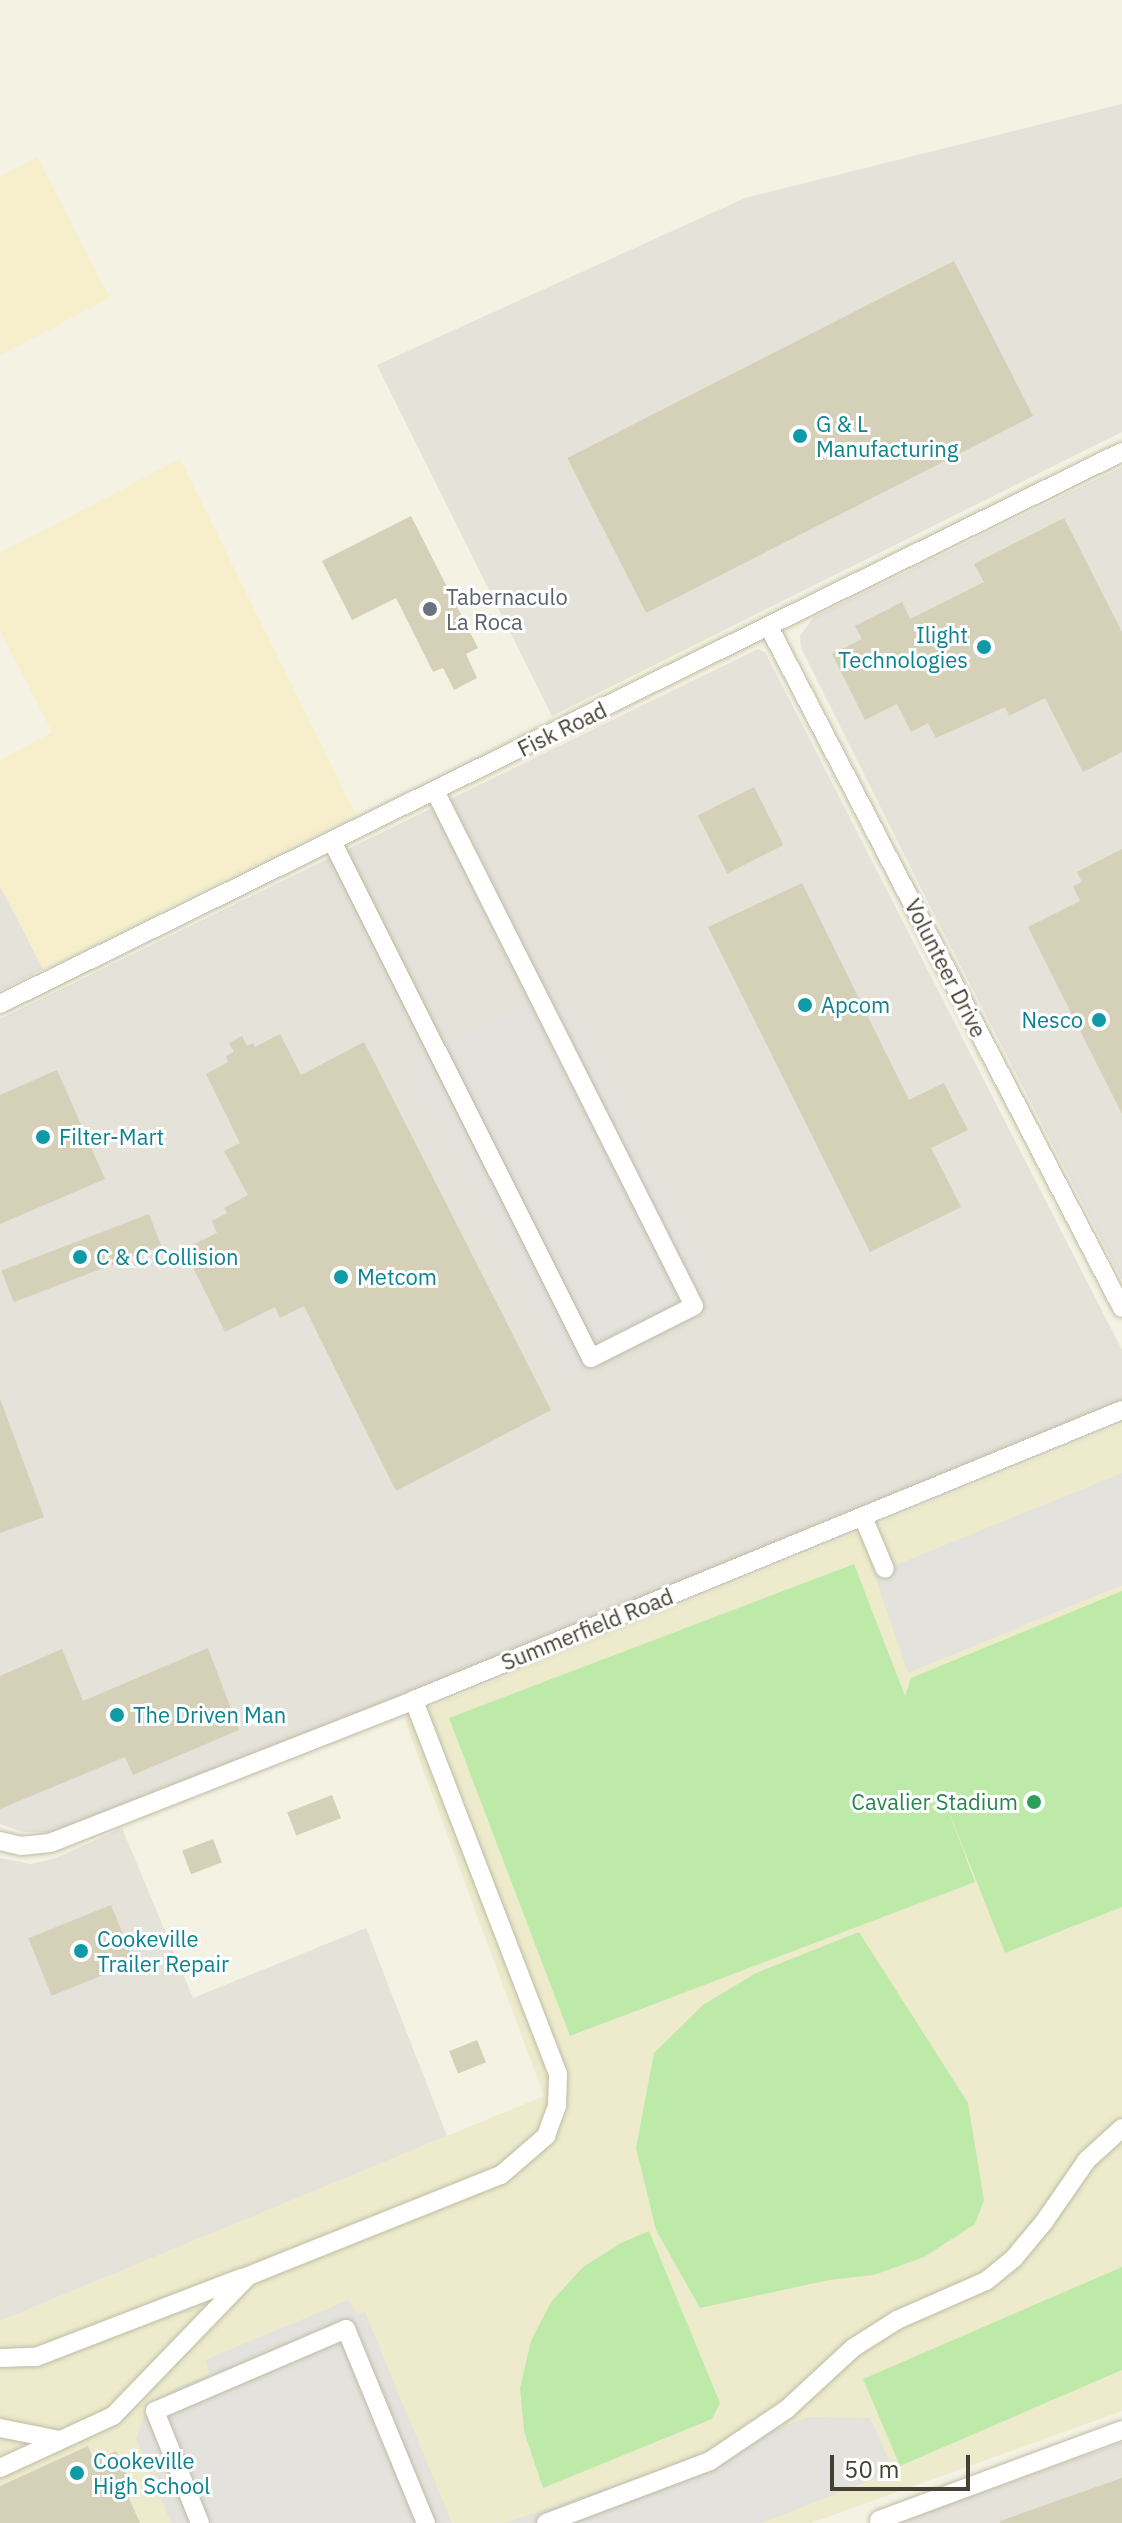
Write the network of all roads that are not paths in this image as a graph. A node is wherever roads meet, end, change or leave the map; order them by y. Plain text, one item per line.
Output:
1 (1122, 452) edge
2 (769, 627) junction
3 (435, 791) junction
4 (332, 841) junction
5 (0, 1004) edge
6 (1122, 1308) edge
7 (1122, 1410) edge
8 (863, 1517) junction
9 (885, 1569) dead end
10 (414, 1700) junction
11 (0, 1841) edge
12 (1122, 2128) edge
13 (248, 2276) junction
14 (0, 2358) edge
15 (0, 2428) edge
16 (1122, 2430) edge
17 (61, 2440) junction
18 (0, 2468) edge
19 (879, 2520) dead end
20 (200, 2523) edge
21 (426, 2523) edge
22 (546, 2523) edge

1 - 2 street, Fisk Road
2 - 3 street, Fisk Road
2 - 6 street, Volunteer Drive
3 - 4 street, Fisk Road
3 - 4 street
4 - 5 street, Fisk Road
7 - 8 street, Summerfield Road
8 - 9 street
8 - 10 street, Summerfield Road
10 - 11 street, Summerfield Road
10 - 13 street
12 - 22 street
13 - 14 street
13 - 17 street
15 - 17 street
16 - 19 street
17 - 18 street
20 - 21 street

